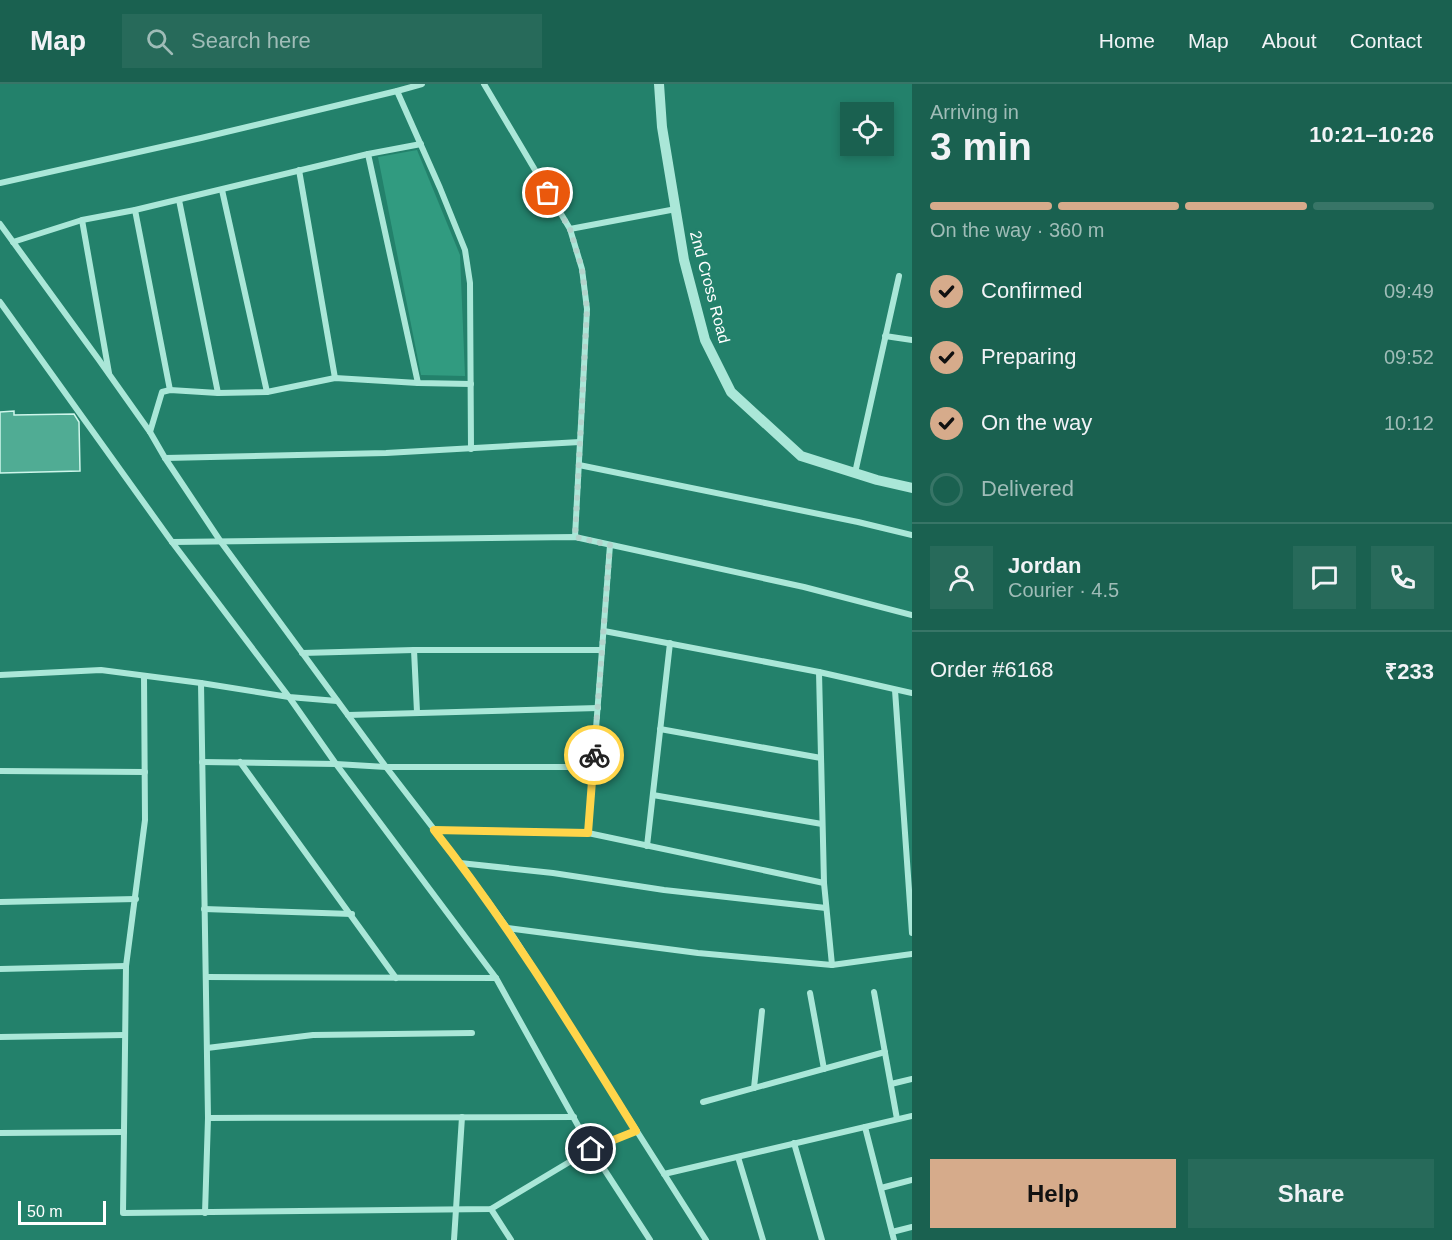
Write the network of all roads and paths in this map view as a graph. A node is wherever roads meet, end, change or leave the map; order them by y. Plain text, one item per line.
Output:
1 (422, 84) edge
2 (484, 84) edge
3 (659, 84) edge
4 (397, 91) junction
5 (421, 144) junction
6 (368, 154) junction
7 (299, 170) junction
8 (0, 183) edge
9 (222, 190) junction
10 (179, 200) junction
11 (676, 209) junction
12 (135, 210) junction
13 (82, 220) junction
14 (0, 224) edge
15 (570, 229) junction
16 (13, 242) junction
17 (899, 276) dead end
18 (0, 302) edge
19 (885, 336) junction
20 (912, 340) edge
21 (109, 375) junction
22 (335, 378) junction
23 (418, 383) junction
24 (471, 384) junction
25 (170, 390) junction
26 (267, 392) junction
27 (218, 393) junction
28 (150, 432) junction
29 (580, 442) junction
30 (471, 449) junction
31 (165, 458) junction
32 (579, 465) junction
33 (855, 473) junction
34 (912, 488) edge
35 (912, 535) edge
36 (575, 537) junction
37 (172, 542) junction
38 (221, 542) junction
39 (610, 545) junction
40 (912, 615) edge
41 (604, 631) junction
42 (670, 643) junction
43 (414, 650) junction
44 (602, 650) junction
45 (302, 653) junction
46 (819, 672) junction
47 (0, 675) edge
48 (144, 676) junction
49 (201, 683) junction
50 (895, 690) junction
51 (912, 693) edge
52 (288, 697) junction
53 (337, 700) junction
54 (598, 708) junction
55 (417, 712) junction
56 (348, 715) junction
57 (660, 729) junction
58 (821, 758) junction
59 (202, 762) junction
60 (240, 762) junction
61 (336, 764) junction
62 (593, 767) junction
63 (386, 768) junction
64 (0, 771) edge
65 (145, 772) junction
66 (652, 795) junction
67 (822, 824) junction
68 (434, 830) junction
69 (588, 833) junction
70 (647, 846) junction
71 (460, 863) junction
72 (824, 883) junction
73 (136, 899) junction
74 (0, 902) edge
75 (826, 908) junction
76 (204, 909) junction
77 (352, 914) junction
78 (507, 928) junction
79 (912, 933) edge
80 (912, 954) edge
81 (832, 965) junction
82 (126, 966) junction
83 (0, 969) edge
84 (206, 977) junction
85 (396, 978) junction
86 (496, 978) junction
87 (874, 992) dead end
88 (810, 993) dead end
89 (762, 1011) dead end
90 (472, 1033) dead end
91 (125, 1035) junction
92 (0, 1037) edge
93 (207, 1048) junction
94 (885, 1052) junction
95 (824, 1069) junction
96 (912, 1079) edge
97 (891, 1084) junction
98 (754, 1088) junction
99 (703, 1102) dead end
100 (462, 1116) junction
101 (912, 1116) edge
102 (574, 1117) junction
103 (208, 1118) junction
104 (897, 1119) junction
105 (865, 1127) junction
106 (636, 1131) junction
107 (124, 1132) junction
108 (0, 1133) edge
109 (794, 1143) junction
110 (591, 1149) junction
111 (738, 1157) junction
112 (664, 1174) junction
113 (912, 1180) edge
114 (881, 1188) junction
115 (491, 1209) junction
116 (455, 1210) junction
117 (206, 1213) junction
118 (912, 1227) edge
119 (892, 1232) junction
120 (454, 1240) edge
121 (511, 1240) edge
122 (650, 1240) edge
123 (706, 1240) edge
124 (763, 1240) edge
125 (822, 1240) edge
126 (894, 1240) edge

1 - 4 street
2 - 15 street
3 - 11 street, 2nd Cross Road
4 - 5 street
4 - 8 street
5 - 6 street
5 - 24 street
6 - 7 street
6 - 23 street
7 - 9 street
7 - 22 street
9 - 10 street
9 - 26 street
10 - 12 street
10 - 27 street
11 - 15 street
11 - 33 street, 2nd Cross Road
12 - 13 street
12 - 25 street
13 - 16 street
13 - 21 street
14 - 16 street
15 - 29 street
16 - 21 street
17 - 19 street
18 - 37 street
19 - 20 street
19 - 33 street
21 - 28 street
22 - 23 street
22 - 26 street
23 - 24 street
24 - 30 street
25 - 27 street
25 - 28 street
26 - 27 street
28 - 31 street
29 - 30 street
29 - 32 street
30 - 31 street
31 - 38 street
32 - 35 street
32 - 36 street
33 - 34 street, 2nd Cross Road
36 - 38 street
36 - 39 street
37 - 38 street
37 - 52 street
38 - 45 street
39 - 40 street
39 - 41 street
41 - 42 street
41 - 44 street
42 - 46 street
42 - 57 street
43 - 44 street
43 - 45 street
43 - 55 street
44 - 54 street
45 - 53 street
46 - 50 street
46 - 58 street
47 - 48 street
48 - 49 street
48 - 65 street
49 - 52 street
49 - 59 street
50 - 51 street
50 - 79 street
52 - 53 street
52 - 61 street
53 - 56 street
54 - 55 street
54 - 62 street
55 - 56 street
56 - 63 street
57 - 58 street
57 - 66 street
58 - 67 street
59 - 60 street
59 - 76 street
60 - 61 street
60 - 77 street
61 - 63 street
61 - 86 street
62 - 63 street
62 - 69 street
63 - 68 street
64 - 65 street
65 - 73 street
66 - 67 street
66 - 70 street
67 - 72 street
68 - 69 street
68 - 71 street
69 - 70 street
70 - 72 street
71 - 75 street
71 - 78 street
72 - 75 street
73 - 74 street
73 - 82 street
75 - 81 street
76 - 77 street
76 - 84 street
77 - 85 street
78 - 81 street
78 - 106 street
80 - 81 street
82 - 83 street
82 - 91 street
84 - 85 street
84 - 93 street
85 - 86 street
86 - 102 street
87 - 94 street
88 - 95 street
89 - 98 street
90 - 93 street
91 - 92 street
91 - 107 street
93 - 103 street
94 - 95 street
94 - 97 street
95 - 98 street
96 - 97 street
97 - 104 street
98 - 99 street
100 - 102 street
100 - 103 street
100 - 116 street
101 - 104 street
102 - 110 street
103 - 117 street
104 - 105 street
105 - 109 street
105 - 114 street
106 - 110 street
106 - 112 street
107 - 108 street
107 - 117 street
109 - 111 street
109 - 125 street
110 - 115 street
110 - 122 street
111 - 112 street
111 - 124 street
112 - 123 street
113 - 114 street
114 - 119 street
115 - 116 street
115 - 121 street
116 - 117 street
116 - 120 street
118 - 119 street
119 - 126 street

